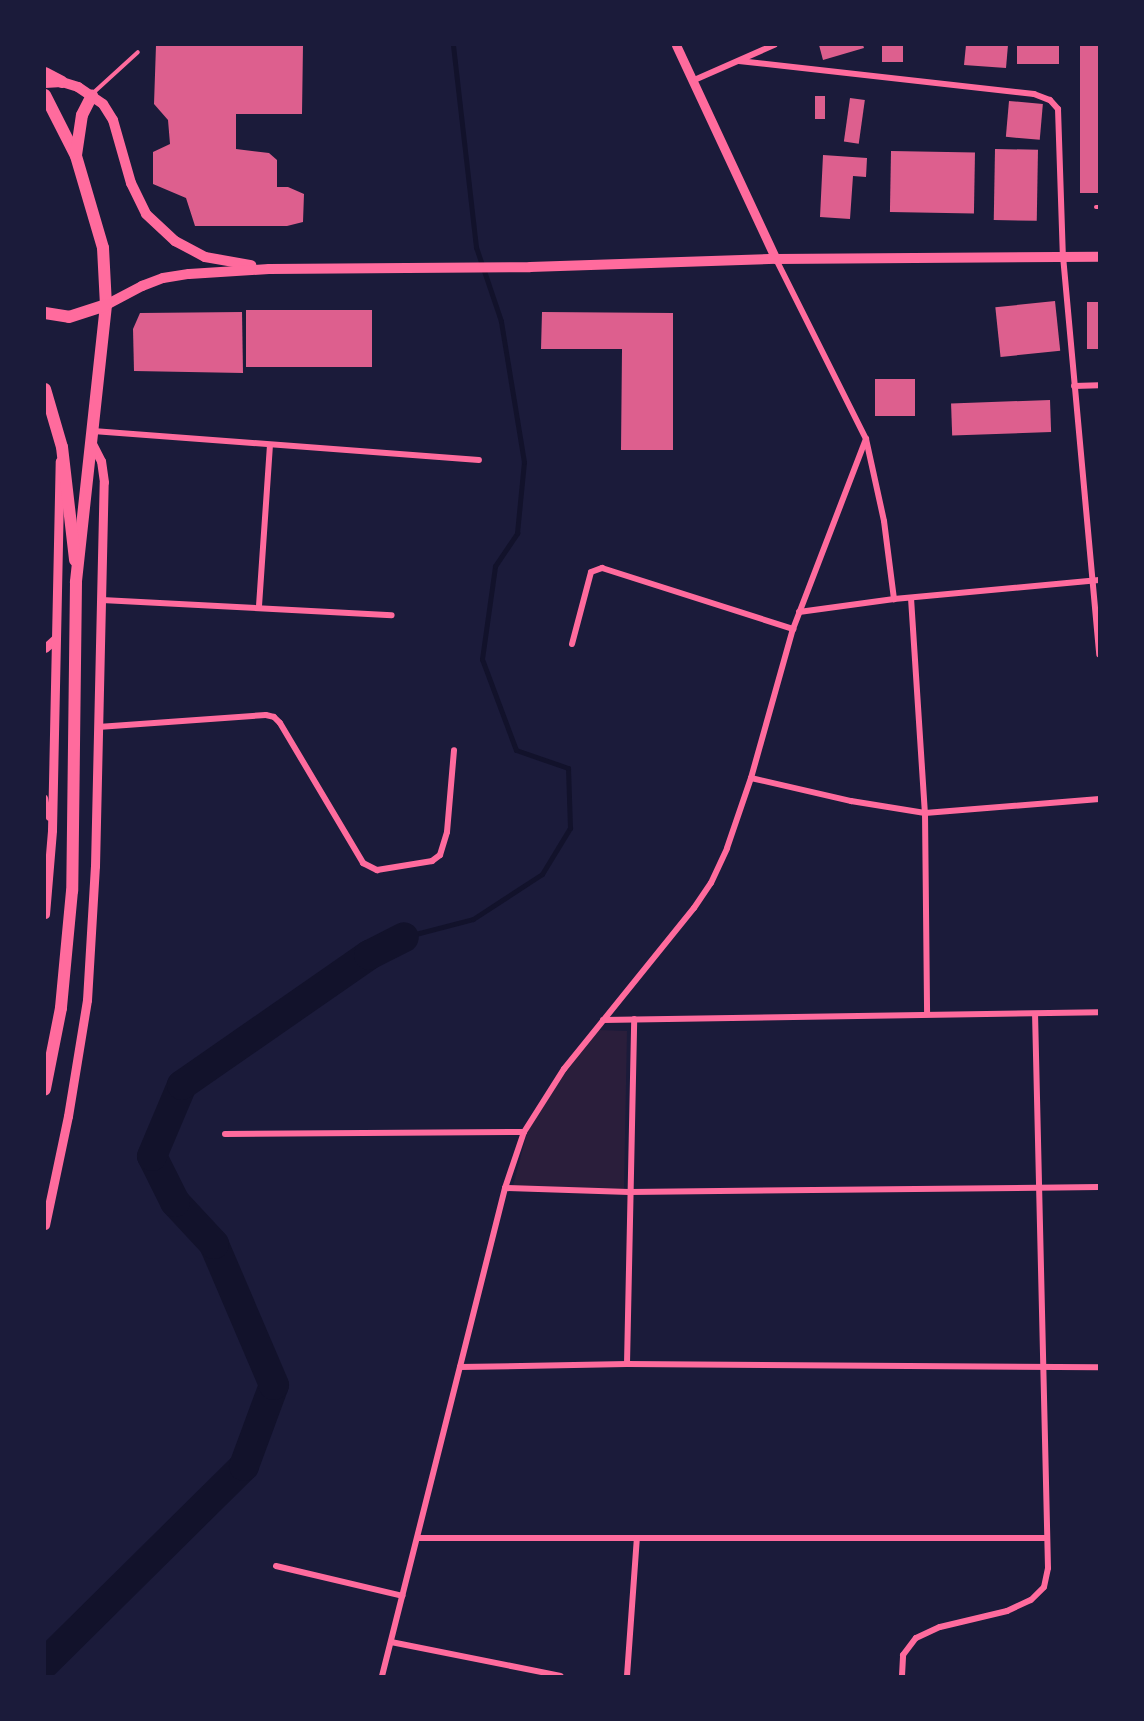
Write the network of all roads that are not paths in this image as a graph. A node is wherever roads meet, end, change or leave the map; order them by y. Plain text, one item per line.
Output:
1 (676, 45) edge
2 (774, 45) edge
3 (138, 52) dead end
4 (739, 62) junction
5 (45, 73) edge
6 (692, 81) junction
7 (62, 82) junction
8 (45, 83) edge
9 (45, 95) edge
10 (92, 95) junction
11 (76, 156) junction
12 (1063, 256) junction
13 (1099, 256) edge
14 (776, 259) junction
15 (269, 268) junction
16 (106, 305) junction
17 (45, 313) edge
18 (1099, 385) edge
19 (1074, 386) junction
20 (45, 389) edge
21 (92, 437) junction
22 (866, 439) junction
23 (270, 445) junction
24 (62, 447) junction
25 (478, 460) dead end
26 (1095, 580) edge
27 (76, 582) junction
28 (911, 598) junction
29 (894, 599) junction
30 (102, 600) junction
31 (259, 606) junction
32 (799, 612) junction
33 (392, 615) dead end
34 (793, 629) junction
35 (55, 639) junction
36 (572, 644) dead end
37 (45, 648) edge
38 (1099, 654) edge
39 (98, 727) junction
40 (454, 750) dead end
41 (751, 778) junction
42 (45, 798) edge
43 (1099, 799) edge
44 (925, 813) junction
45 (52, 830) junction
46 (45, 914) edge
47 (1099, 1012) edge
48 (927, 1014) junction
49 (1035, 1014) junction
50 (634, 1019) junction
51 (603, 1020) junction
52 (45, 1089) edge
53 (524, 1132) junction
54 (225, 1134) dead end
55 (1099, 1187) edge
56 (505, 1188) junction
57 (1039, 1188) junction
58 (629, 1192) junction
59 (45, 1225) edge
60 (627, 1364) junction
61 (1042, 1365) junction
62 (460, 1367) junction
63 (1099, 1367) edge
64 (419, 1538) junction
65 (1046, 1538) junction
66 (637, 1539) junction
67 (276, 1566) dead end
68 (403, 1596) junction
69 (391, 1642) junction
70 (902, 1675) edge
71 (382, 1676) edge
72 (561, 1676) edge
73 (627, 1676) edge

1 - 6 street
2 - 4 street
3 - 10 lane
4 - 6 street
4 - 12 street
5 - 7 highway
6 - 14 street
7 - 8 main road
7 - 10 main road
9 - 11 highway
10 - 11 highway
10 - 15 main road
11 - 16 highway
12 - 13 main road
12 - 14 main road
12 - 19 street
14 - 15 main road
14 - 22 street
15 - 16 main road
16 - 17 highway
16 - 21 highway
18 - 19 street
19 - 26 street
20 - 24 highway
21 - 23 street
21 - 27 highway
21 - 30 street
22 - 29 street
22 - 32 street
23 - 25 street
23 - 31 street
24 - 27 highway
24 - 35 street
26 - 28 street
26 - 38 street
27 - 52 highway
28 - 29 street
28 - 44 street
29 - 32 street
30 - 31 street
30 - 39 street
31 - 33 street
32 - 34 street
34 - 36 street
34 - 41 street
35 - 37 street
35 - 45 street
39 - 40 street
39 - 59 street
41 - 44 street
41 - 51 street
42 - 45 street
43 - 44 street
44 - 48 street
45 - 46 street
47 - 49 street
48 - 49 street
48 - 50 street
49 - 57 street
50 - 51 street
50 - 58 street
51 - 53 street
53 - 54 street
53 - 56 street
55 - 57 street
56 - 58 street
56 - 62 street
57 - 58 street
57 - 61 street
58 - 60 street
60 - 61 street
60 - 62 street
61 - 63 street
61 - 65 street
62 - 64 street
64 - 66 street
64 - 68 street
65 - 66 street
65 - 70 street
66 - 73 street
67 - 68 street
68 - 69 street
69 - 71 street
69 - 72 street

